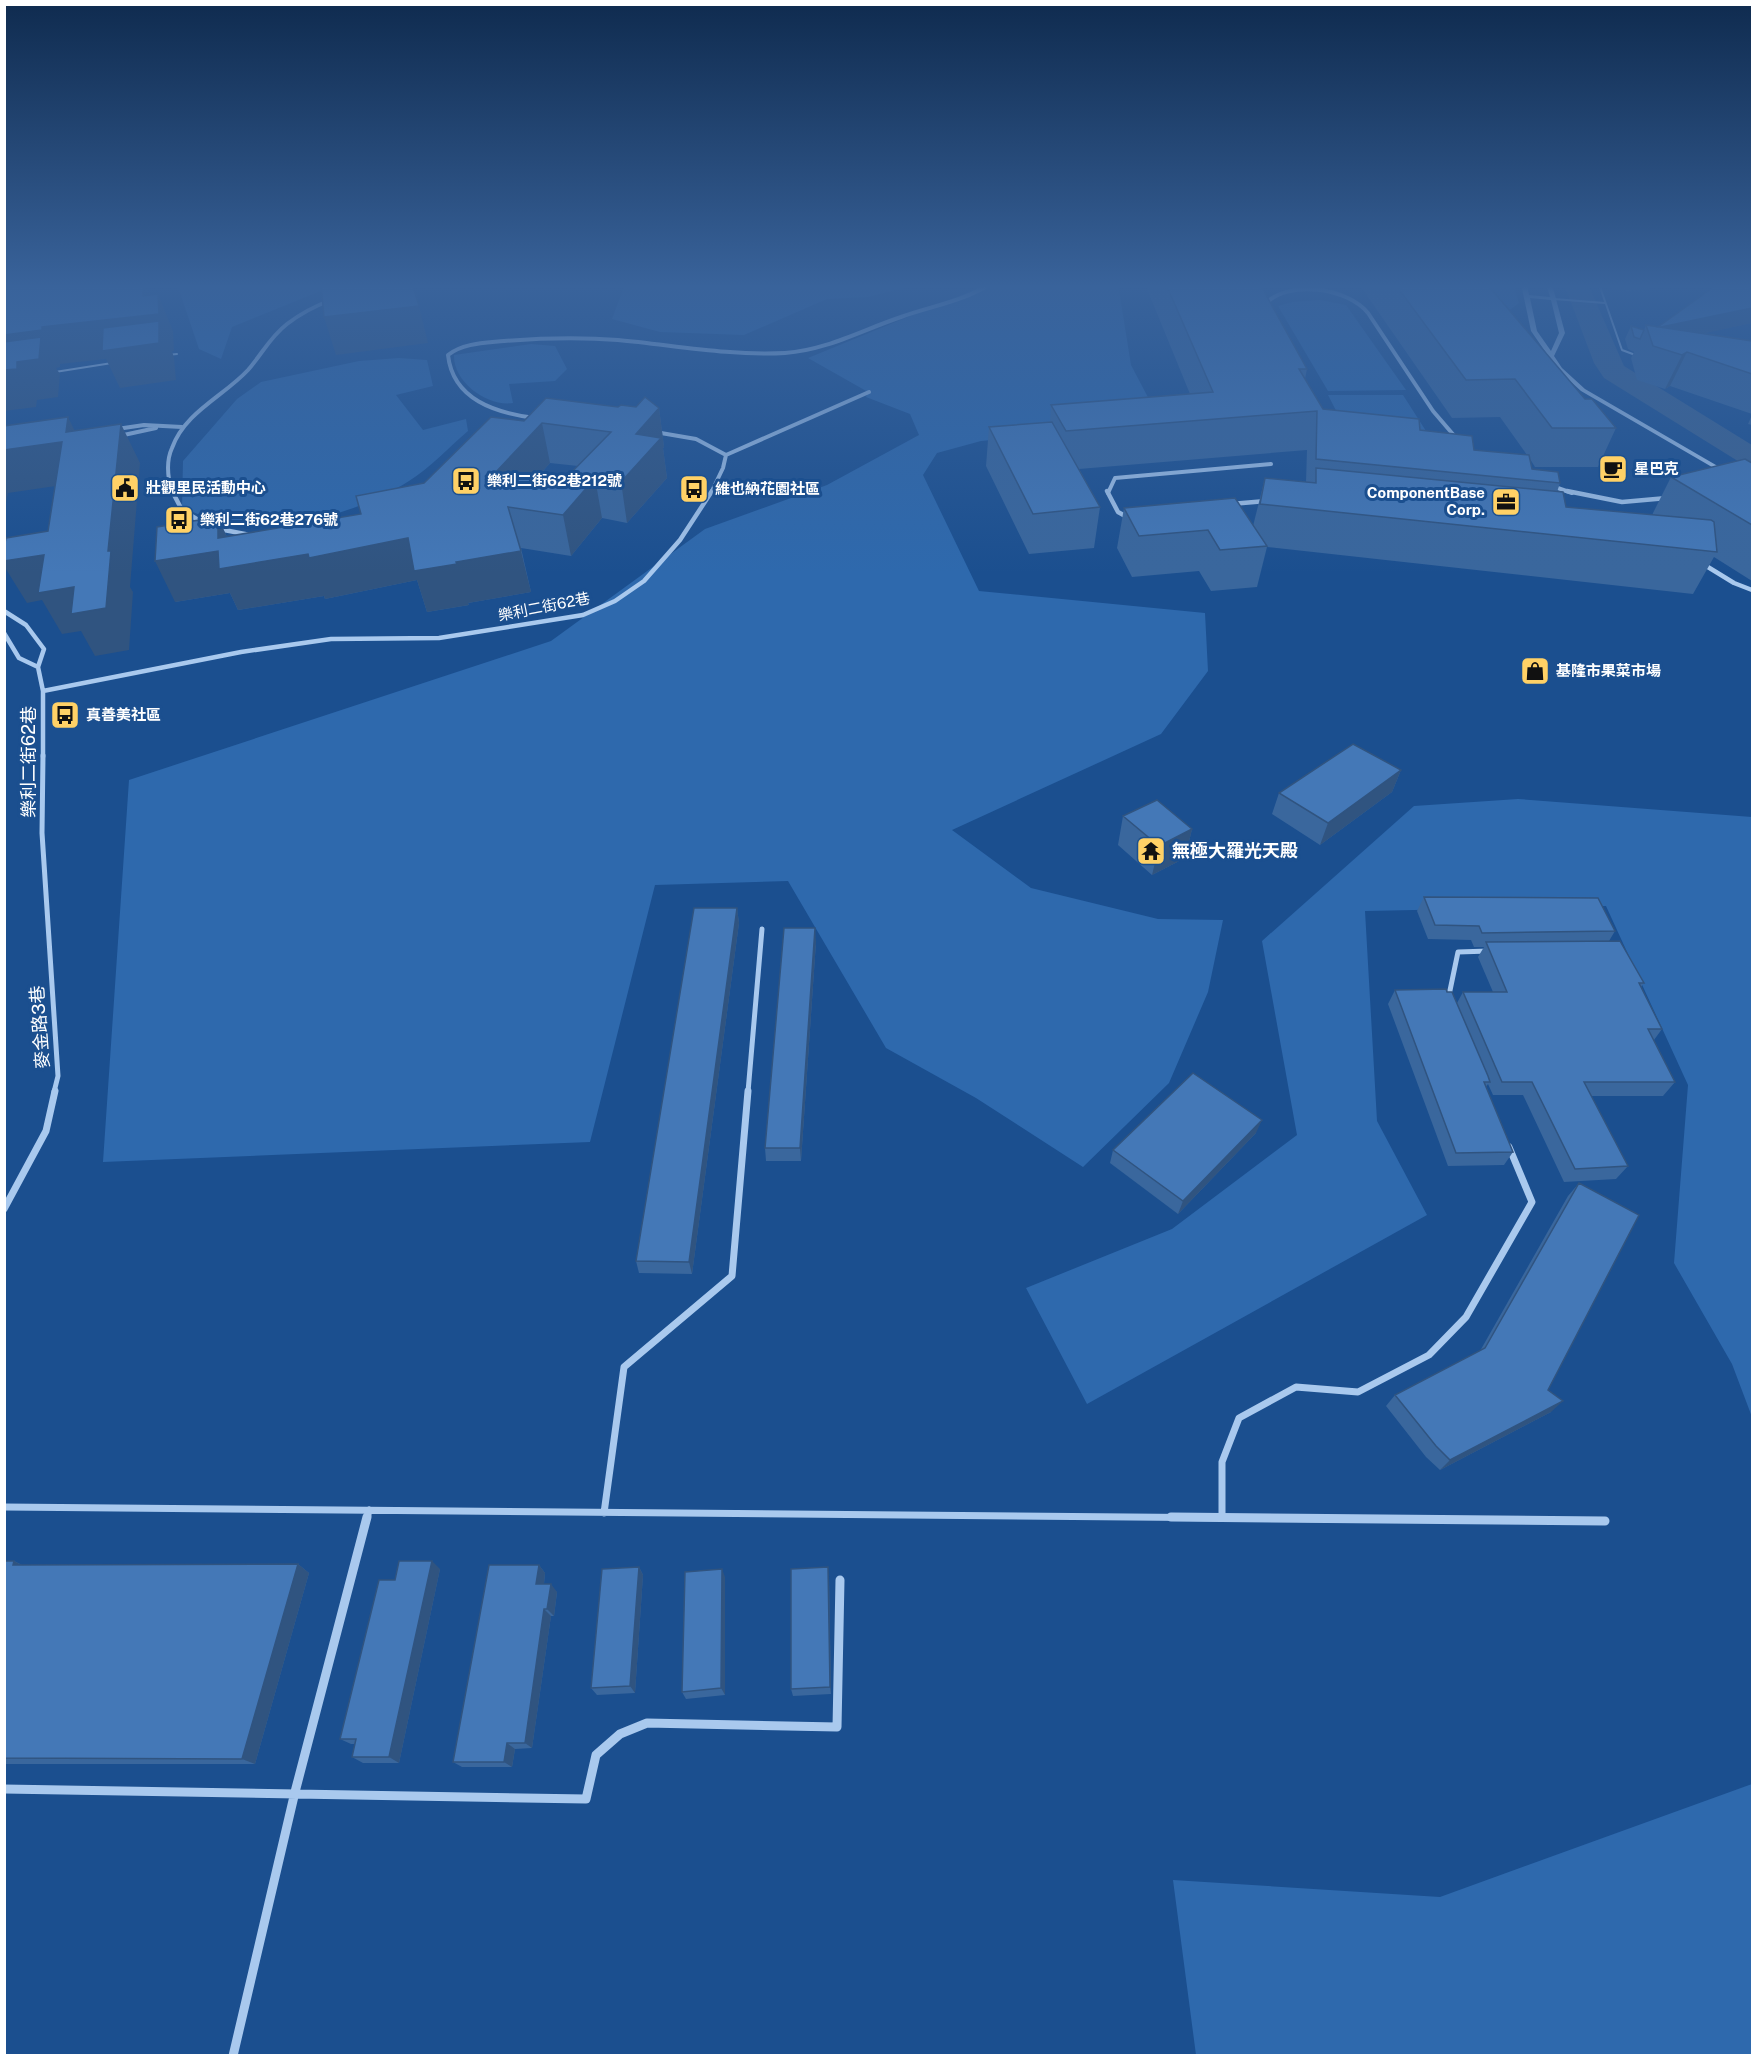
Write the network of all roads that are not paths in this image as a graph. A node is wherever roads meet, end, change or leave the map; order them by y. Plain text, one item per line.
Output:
1 (236, 380) edge
2 (455, 380) edge
3 (1412, 380) edge
4 (1572, 380) edge
5 (869, 392) dead end
6 (512, 416) junction
7 (545, 419) edge
8 (505, 422) edge
9 (159, 427) junction
10 (182, 427) junction
11 (110, 430) edge
12 (654, 432) edge
13 (107, 438) edge
14 (1463, 443) edge
15 (726, 455) junction
16 (1271, 464) dead end
17 (1733, 477) edge
18 (1542, 482) edge
19 (1670, 497) edge
20 (1271, 500) edge
21 (1221, 509) edge
22 (1133, 520) edge
23 (208, 525) edge
24 (217, 529) edge
25 (262, 536) edge
26 (1697, 560) edge
27 (1752, 590) edge
28 (4, 611) edge
29 (4, 633) edge
30 (38, 667) junction
31 (43, 691) junction
32 (42, 833) joint
33 (762, 929) dead end
34 (1493, 951) edge
35 (1452, 1013) edge
36 (1505, 1139) edge
37 (4, 1209) edge
38 (4, 1508) edge
39 (369, 1510) junction
40 (604, 1513) junction
41 (1222, 1518) junction
42 (1605, 1521) dead end
43 (840, 1580) dead end
44 (4, 1789) edge
45 (295, 1792) junction
46 (233, 2055) edge

1 - 10 street
2 - 6 street
3 - 14 street
4 - 17 street
5 - 15 street
6 - 7 street
6 - 8 street
9 - 10 street
9 - 11 street
9 - 13 street
10 - 23 street
12 - 15 street
15 - 31 street, 樂利二街62巷
16 - 22 street
18 - 19 street
20 - 21 street
24 - 25 street
26 - 27 street
28 - 30 street, 樂利二街62巷
29 - 30 street
30 - 31 street, 樂利二街62巷
31 - 32 street, 樂利二街62巷
32 - 37 street, 麥金路3巷
33 - 40 street
34 - 35 street
36 - 41 street
38 - 39 street
39 - 40 street
39 - 45 street
40 - 41 street
41 - 42 street
43 - 45 street
44 - 45 street
45 - 46 street

